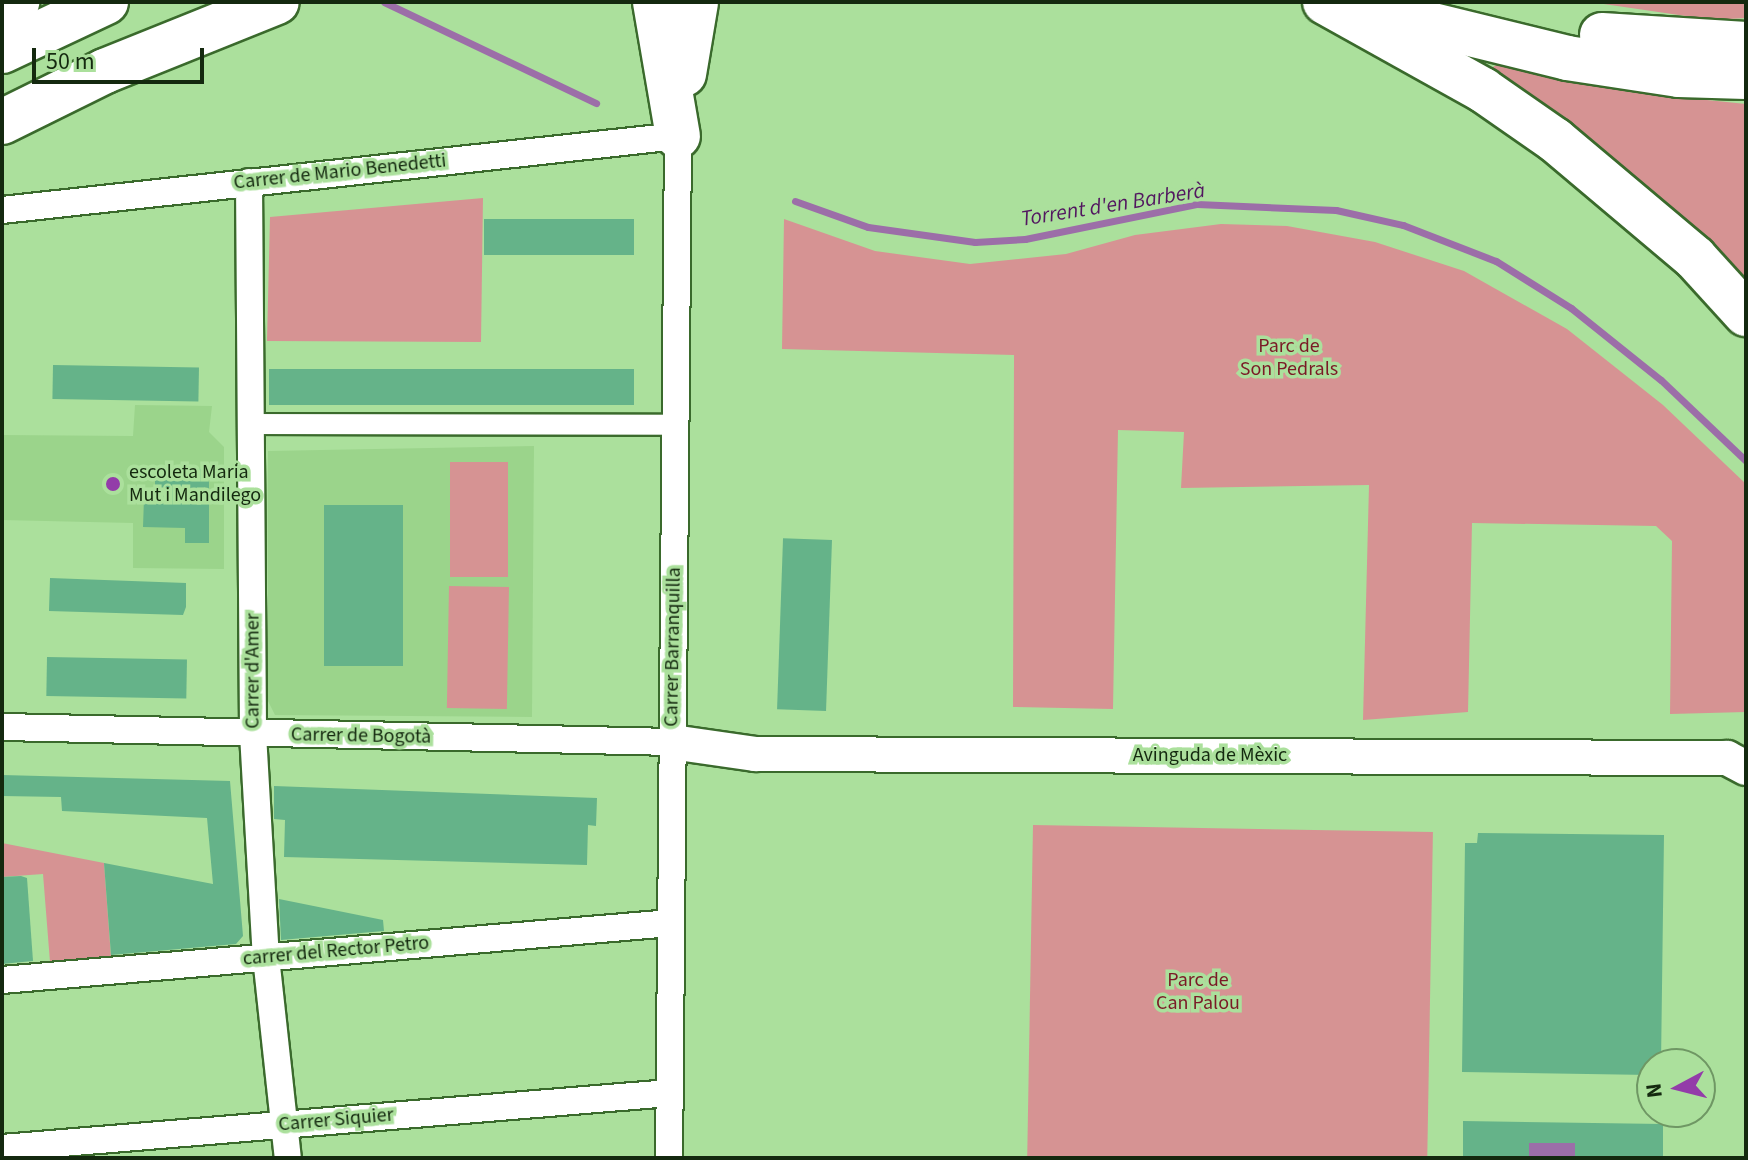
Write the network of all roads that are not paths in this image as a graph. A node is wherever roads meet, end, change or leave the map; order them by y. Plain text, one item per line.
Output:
1 (17, 2) edge
2 (106, 2) edge
3 (192, 2) edge
4 (277, 2) edge
5 (655, 2) edge
6 (696, 2) edge
7 (1325, 2) edge
8 (1339, 2) edge
9 (1452, 2) edge
10 (2, 9) edge
11 (2, 51) edge
12 (1739, 61) edge
13 (2, 89) edge
14 (2, 122) edge
15 (678, 136) junction
16 (249, 182) junction
17 (2, 210) edge
18 (1746, 314) edge
19 (252, 424) junction
20 (675, 425) junction
21 (2, 727) edge
22 (253, 734) junction
23 (672, 742) junction
24 (1746, 768) edge
25 (671, 923) junction
26 (266, 957) junction
27 (2, 980) edge
28 (669, 1093) junction
29 (286, 1124) junction
30 (2, 1148) edge
31 (288, 1158) edge
32 (669, 1158) edge

1 - 10 highway
2 - 11 highway
3 - 13 highway
4 - 14 highway
5 - 15 highway
6 - 15 highway
7 - 18 highway
8 - 12 highway
9 - 12 highway
15 - 16 street, Carrer de Mario Benedetti
15 - 20 street, Carrer Barranquilla
16 - 17 street, Carrer de Mario Benedetti
16 - 19 street, Carrer d'Amer
19 - 20 street
19 - 22 street, Carrer d'Amer
20 - 23 street, Carrer Barranquilla
21 - 22 street, Carrer de Bogotà
22 - 23 street, Carrer de Bogotà
22 - 26 street, Carrer d'Amer
23 - 24 street, Avinguda de Mèxic
23 - 25 street, Carrer Barranquilla
25 - 26 street, carrer del Rector Petro
25 - 28 street, Carrer Barranquilla
26 - 27 street, carrer del Rector Petro
26 - 29 street, Carrer d'Amer
28 - 29 street, Carrer Siquier
28 - 32 street, Carrer Barranquilla
29 - 30 street, Carrer Siquier
29 - 31 street, Carrer d'Amer

